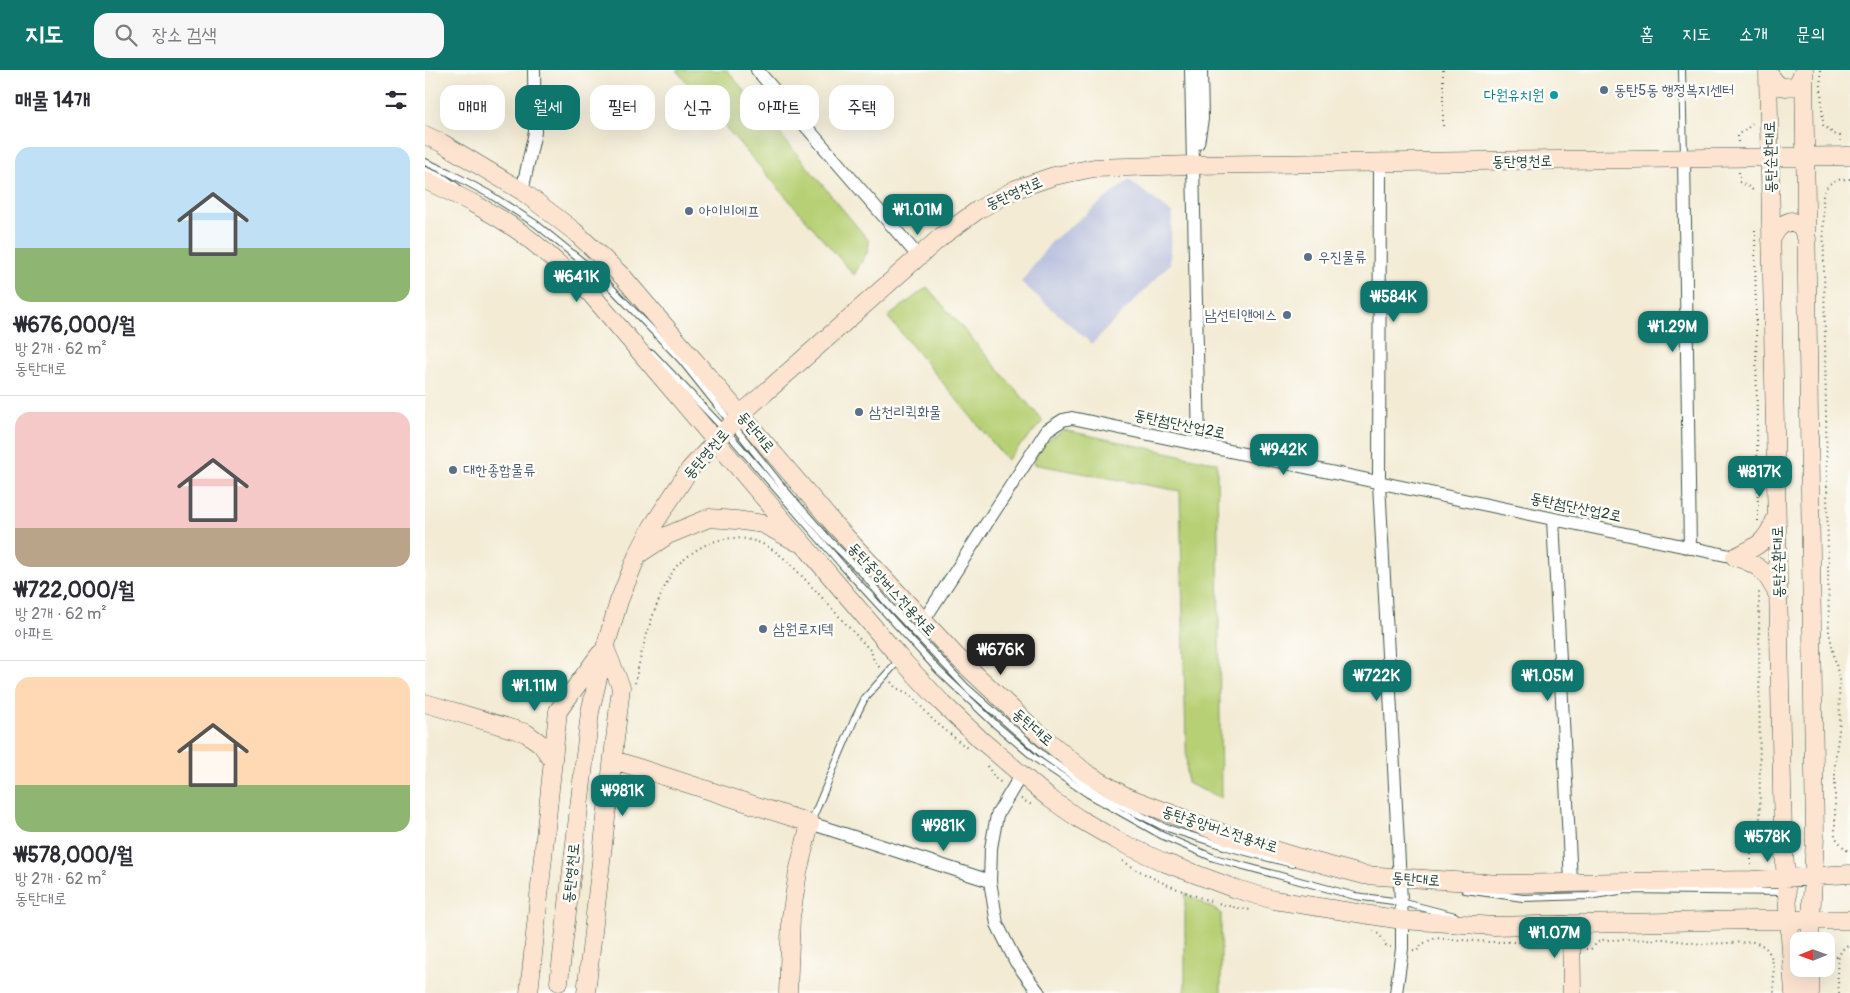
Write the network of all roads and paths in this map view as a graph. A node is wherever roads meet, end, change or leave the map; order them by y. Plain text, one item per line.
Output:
1 (534, 70) edge
2 (757, 70) edge
3 (1191, 70) edge
4 (1201, 70) edge
5 (1443, 70) edge
6 (1682, 70) edge
7 (1810, 70) edge
8 (1768, 71) edge
9 (1443, 129) dead end
10 (425, 135) edge
11 (1840, 136) dead end
12 (1806, 156) junction
13 (1850, 156) edge
14 (1770, 157) junction
15 (1684, 158) junction
16 (425, 162) edge
17 (1381, 162) junction
18 (1193, 165) junction
19 (425, 170) edge
20 (1850, 179) edge
21 (425, 180) edge
22 (1739, 182) dead end
23 (522, 191) junction
24 (1770, 194) junction
25 (1755, 223) dead end
26 (1807, 239) junction
27 (1771, 240) junction
28 (919, 257) junction
29 (639, 339) dead end
30 (645, 346) dead end
31 (729, 427) junction
32 (1199, 444) junction
33 (1379, 483) junction
34 (1777, 517) junction
35 (1553, 519) junction
36 (1758, 545) junction
37 (805, 546) junction
38 (1690, 548) junction
39 (637, 556) junction
40 (1735, 558) junction
41 (1759, 567) junction
42 (1778, 595) junction
43 (924, 620) junction
44 (605, 648) junction
45 (900, 658) junction
46 (874, 661) dead end
47 (896, 688) dead end
48 (634, 690) dead end
49 (425, 703) edge
50 (558, 711) junction
51 (526, 733) junction
52 (971, 752) dead end
53 (614, 760) junction
54 (553, 761) junction
55 (985, 764) dead end
56 (1021, 775) junction
57 (997, 779) dead end
58 (810, 823) junction
59 (1850, 852) edge
60 (1751, 853) dead end
61 (1303, 867) dead end
62 (1322, 872) dead end
63 (1850, 874) edge
64 (1813, 876) junction
65 (990, 881) junction
66 (1400, 881) junction
67 (1571, 882) junction
68 (1787, 885) junction
69 (1453, 888) dead end
70 (1462, 890) dead end
71 (1401, 902) junction
72 (1402, 920) junction
73 (1790, 920) junction
74 (1811, 920) junction
75 (1850, 920) edge
76 (1571, 924) junction
77 (1494, 926) junction
78 (1810, 932) edge
79 (1850, 944) edge
80 (1591, 949) dead end
81 (1557, 950) dead end
82 (1417, 951) dead end
83 (1838, 957) joint
84 (1809, 978) edge
85 (559, 982) dead end
86 (529, 993) edge
87 (586, 993) edge
88 (787, 993) edge
89 (1039, 993) edge
90 (1396, 993) edge
91 (1572, 993) edge
92 (1774, 993) edge
93 (1794, 993) edge
94 (1809, 993) edge
95 (1839, 993) edge

1 - 23 street
2 - 28 street
3 - 18 street
4 - 18 street
5 - 9 path
6 - 15 lane
7 - 8 street
7 - 11 path
7 - 12 street
8 - 14 street, 동탄순환대로
10 - 23 street, 동탄대로
12 - 13 street, 동탄영천로
12 - 14 street, 동탄영천로
12 - 26 street
14 - 15 street, 동탄영천로
14 - 24 street, 동탄순환대로
15 - 17 street, 동탄영천로
15 - 38 street
16 - 31 lane, 동탄중앙버스전용차로
17 - 18 street, 동탄영천로
17 - 33 street
18 - 28 street, 동탄영천로
18 - 32 street
19 - 29 lane
20 - 59 path
21 - 31 street
22 - 24 path
23 - 31 street, 동탄대로
24 - 27 street, 동탄순환대로
25 - 36 path
26 - 27 street
26 - 64 street
27 - 34 street, 동탄순환대로
28 - 31 street, 동탄영천로
30 - 31 lane
31 - 37 street, 동탄대로
31 - 39 street, 동탄영천로
31 - 43 street, 동탄대로
31 - 61 lane, 동탄중앙버스전용차로
31 - 71 lane
32 - 33 street, 동탄첨단산업2로
32 - 43 street, 동탄첨단산업2로
33 - 35 street, 동탄첨단산업2로
33 - 66 street
34 - 36 street
34 - 42 street, 동탄순환대로
35 - 38 street, 동탄첨단산업2로
35 - 67 street
36 - 40 street
37 - 39 street
37 - 45 street, 동탄대로
38 - 40 street, 동탄첨단산업2로
39 - 44 street, 동탄영천로
40 - 41 street
41 - 42 street
41 - 60 path
42 - 68 street, 동탄순환대로
43 - 66 street, 동탄대로
44 - 50 street
44 - 53 street
44 - 85 street, 동탄영천로
45 - 56 street, 동탄대로
45 - 58 lane
46 - 48 path
47 - 52 path
49 - 51 street
50 - 51 street
50 - 54 street
51 - 54 street
53 - 58 street
53 - 87 street
54 - 86 street
55 - 57 path
56 - 65 street
56 - 72 street, 동탄대로
58 - 65 street
58 - 88 street
62 - 66 lane
63 - 64 street, 동탄대로
64 - 68 street, 동탄대로
64 - 74 street
65 - 89 street
66 - 67 street, 동탄대로
66 - 69 lane
66 - 71 street
67 - 68 street, 동탄대로
68 - 70 lane
68 - 73 street, 동탄순환대로
71 - 72 street
71 - 77 lane
72 - 77 street, 동탄대로
72 - 90 street
73 - 74 street, 동탄대로
73 - 76 street, 동탄대로
73 - 93 street, 동탄순환대로
74 - 75 street, 동탄대로
74 - 78 street
76 - 77 street, 동탄대로
76 - 91 street
79 - 83 path
80 - 92 path
81 - 82 path
83 - 95 path
84 - 94 street

